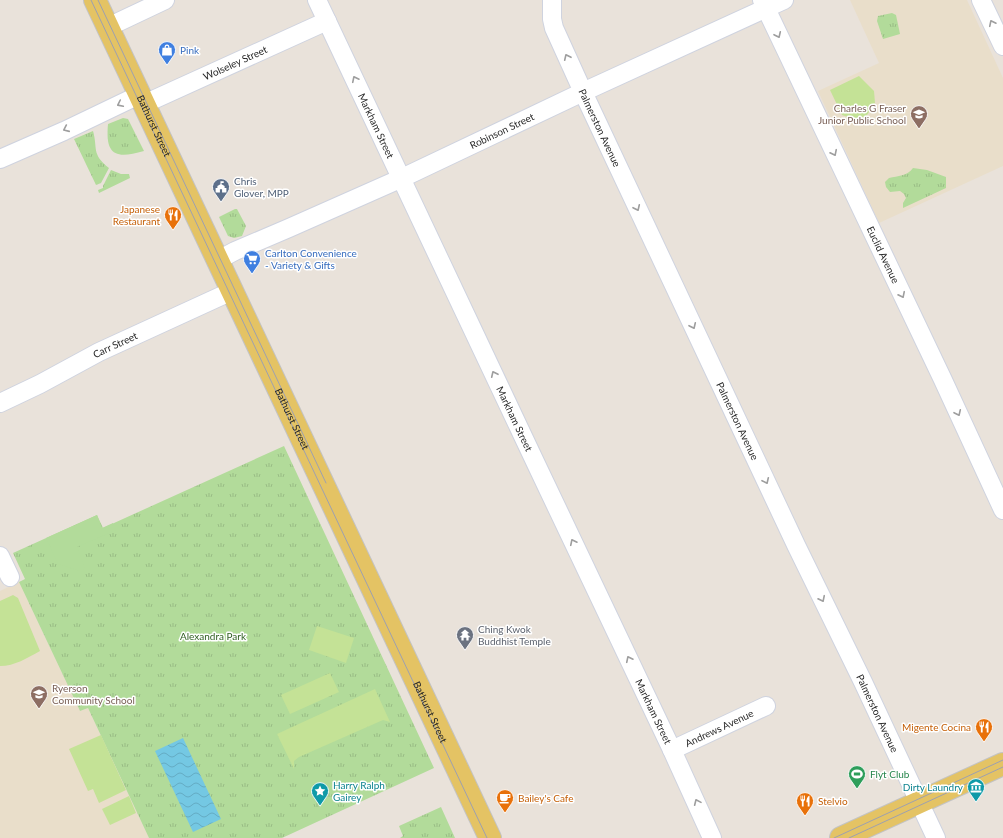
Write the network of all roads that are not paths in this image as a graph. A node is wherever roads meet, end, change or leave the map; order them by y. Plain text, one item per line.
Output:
1 (95, 0) edge
2 (165, 0) edge
3 (317, 0) edge
4 (552, 0) edge
5 (784, 0) edge
6 (981, 0) edge
7 (764, 4) edge
8 (327, 21) junction
9 (108, 27) junction
10 (1003, 46) edge
11 (583, 92) junction
12 (142, 99) junction
13 (0, 159) edge
14 (402, 178) junction
15 (218, 260) junction
16 (232, 291) junction
17 (0, 403) edge
18 (1003, 510) edge
19 (0, 556) edge
20 (10, 577) dead end
21 (766, 706) dead end
22 (672, 750) junction
23 (1003, 764) edge
24 (918, 803) junction
25 (490, 838) edge
26 (712, 838) edge
27 (841, 838) edge
28 (936, 838) edge

1 - 9 main road, Bathurst Street
2 - 9 street
3 - 8 street, Markham Street
11 -> 4 street, Palmerston Avenue
5 - 7 street, Robinson Street
10 -> 6 street
7 - 11 street, Robinson Street
7 -> 18 street, Euclid Avenue
8 - 12 street, Wolseley Street
14 -> 8 street, Markham Street
9 - 12 main road, Bathurst Street
11 - 14 street, Robinson Street
11 -> 24 street, Palmerston Avenue
12 -> 13 street, Wolseley Street
12 - 15 main road, Bathurst Street
14 - 15 street, Robinson Street
22 -> 14 street, Markham Street
15 - 16 main road, Bathurst Street
16 - 17 street, Carr Street
16 - 25 main road, Bathurst Street
19 - 20 street
21 - 22 street, Andrews Avenue
26 -> 22 street, Markham Street
23 - 24 main road
24 - 27 main road
24 - 28 street, Palmerston Avenue

